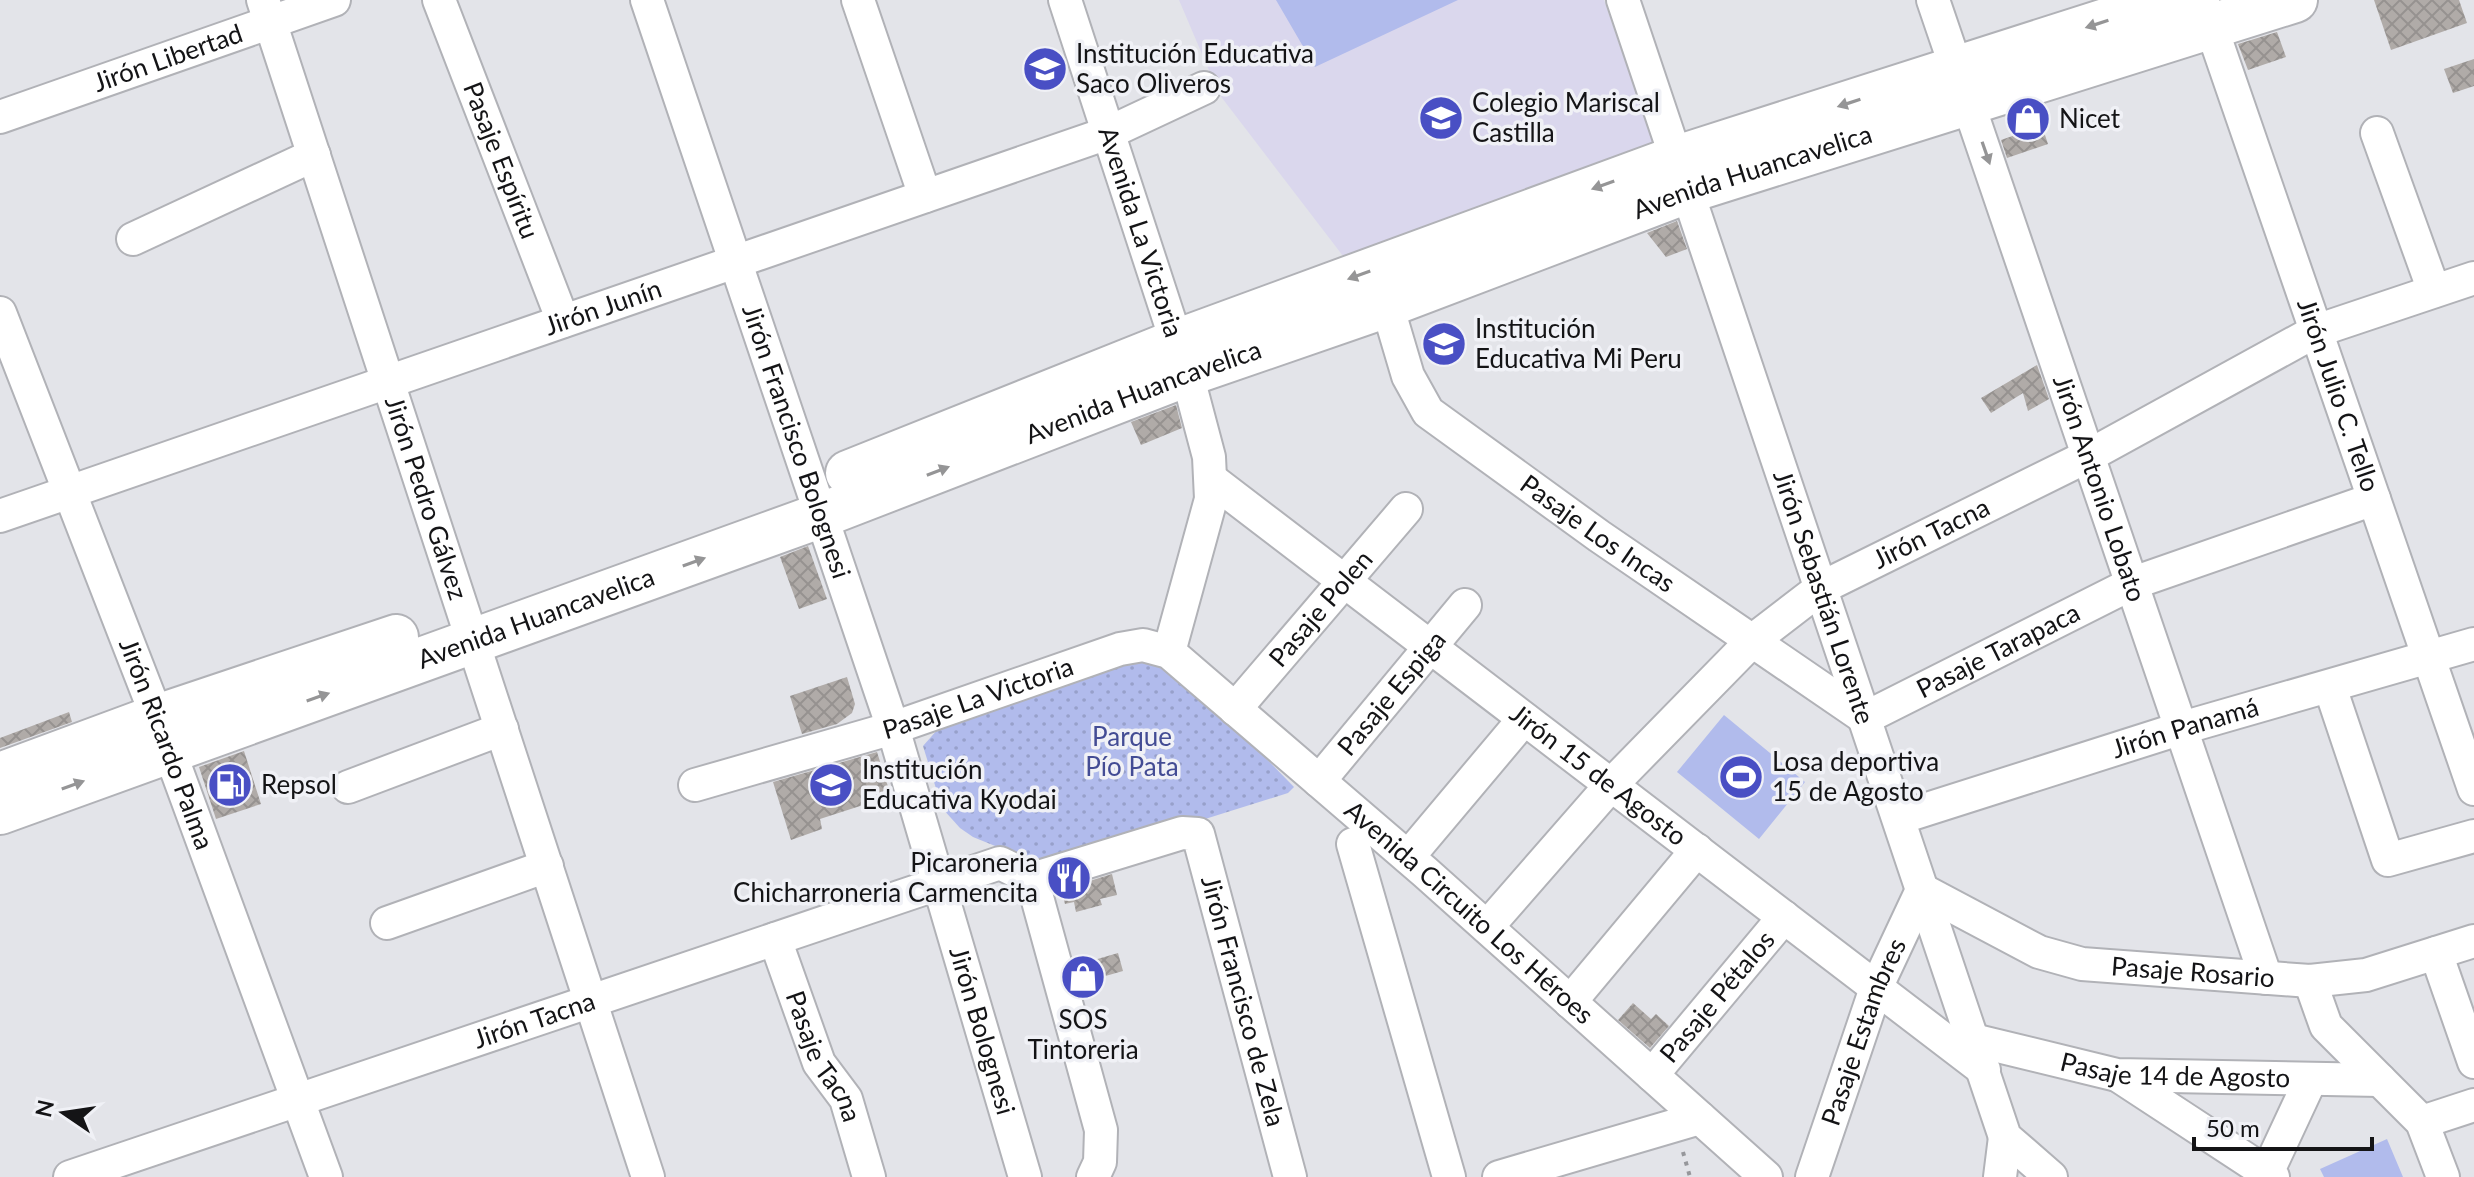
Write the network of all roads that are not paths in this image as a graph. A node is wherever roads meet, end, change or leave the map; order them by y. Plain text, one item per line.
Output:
1 (334, 0) edge
2 (439, 0) edge
3 (647, 0) edge
4 (858, 0) edge
5 (1065, 0) edge
6 (1623, 0) edge
7 (1933, 0) edge
8 (2171, 0) edge
9 (2295, 0) edge
10 (267, 11) edge
11 (2206, 13) edge
12 (1963, 85) junction
13 (1204, 88) dead end
14 (0, 117) edge
15 (1108, 133) junction
16 (2377, 133) dead end
17 (314, 155) junction
18 (1682, 174) junction
19 (925, 196) junction
20 (133, 239) dead end
21 (735, 262) junction
22 (2474, 278) edge
23 (2434, 291) junction
24 (1387, 305) junction
25 (0, 313) edge
26 (563, 321) junction
27 (2316, 331) junction
28 (1182, 358) junction
29 (388, 382) junction
30 (2090, 455) junction
31 (1212, 480) junction
32 (70, 492) junction
33 (2374, 499) junction
34 (816, 502) junction
35 (1406, 509) dead end
36 (0, 516) edge
37 (1345, 581) junction
38 (2133, 583) junction
39 (1821, 588) junction
40 (1465, 605) dead end
41 (468, 628) junction
42 (1752, 641) junction
43 (2474, 644) edge
44 (1430, 647) junction
45 (1169, 652) junction
46 (2430, 658) junction
47 (2330, 687) junction
48 (1235, 709) junction
49 (1865, 718) junction
50 (1524, 719) junction
51 (893, 728) junction
52 (2182, 728) junction
53 (502, 729) junction
54 (163, 733) junction
55 (0, 775) edge
56 (1319, 781) junction
57 (695, 785) dead end
58 (1611, 785) junction
59 (348, 787) dead end
60 (2474, 789) edge
61 (0, 812) edge
62 (1899, 818) junction
63 (2474, 836) edge
64 (1353, 844) dead end
65 (1697, 850) junction
66 (1408, 857) junction
67 (547, 866) junction
68 (1032, 879) junction
69 (937, 884) junction
70 (1922, 890) junction
71 (1784, 917) junction
72 (387, 923) dead end
73 (1487, 927) junction
74 (775, 939) junction
75 (2474, 941) edge
76 (2436, 953) junction
77 (2266, 978) junction
78 (2310, 981) junction
79 (1876, 988) junction
80 (592, 1000) junction
81 (1570, 1002) junction
82 (1978, 1055) junction
83 (2474, 1062) edge
84 (1652, 1075) junction
85 (2117, 1075) junction
86 (2380, 1080) junction
87 (2310, 1081) junction
88 (298, 1100) junction
89 (2474, 1105) edge
90 (1700, 1118) junction
91 (2422, 1122) junction
92 (2005, 1137) junction
93 (1539, 1171) edge
94 (2270, 1175) edge
95 (70, 1177) edge
96 (326, 1177) edge
97 (648, 1177) edge
98 (869, 1177) edge
99 (1025, 1177) edge
100 (1093, 1177) edge
101 (1290, 1177) edge
102 (1449, 1177) edge
103 (1499, 1177) edge
104 (1766, 1177) edge
105 (1812, 1177) edge
106 (2000, 1177) edge
107 (2051, 1177) edge
108 (2443, 1177) edge

1 - 10 street, Jirón Libertad
2 - 26 street, Pasaje Espíritu
3 - 21 street, Jirón Francisco Bolognesi
4 - 19 street
5 - 15 street, Avenida La Victoria
6 - 18 street, Jirón Sebastián Lorente
7 - 12 street, Jirón Antonio Lobato
8 -> 12 highway, Avenida Huancavelica
9 - 11 highway, Avenida Huancavelica
10 - 14 street, Jirón Libertad
10 - 17 street, Jirón Pedro Gálvez
11 - 12 highway, Avenida Huancavelica
11 - 27 street, Jirón Julio C. Tello
12 - 18 highway, Avenida Huancavelica
12 -> 30 street, Jirón Antonio Lobato
13 - 15 street, Jirón Junín
15 - 19 street, Jirón Junín
15 - 28 street, Avenida La Victoria
16 - 23 street
17 - 20 street
17 - 29 street, Jirón Pedro Gálvez
18 - 24 highway, Avenida Huancavelica
18 -> 28 highway, Avenida Huancavelica
18 - 39 street, Jirón Sebastián Lorente
19 - 21 street, Jirón Junín
21 - 26 street, Jirón Junín
21 - 34 street, Jirón Francisco Bolognesi
22 - 23 street, Jirón Tacna
23 - 27 street, Jirón Tacna
24 - 28 highway, Avenida Huancavelica
24 - 42 street, Pasaje Los Incas
25 - 32 street, Jirón Ricardo Palma
26 - 29 street, Jirón Junín
27 - 30 street, Jirón Tacna
27 - 33 street, Jirón Julio C. Tello
28 - 31 street, Avenida La Victoria
28 - 34 highway, Avenida Huancavelica
29 - 32 street, Jirón Junín
29 - 41 street, Jirón Pedro Gálvez
30 - 38 street, Jirón Antonio Lobato
30 - 39 street, Jirón Tacna
31 - 37 street, Jirón 15 de Agosto
31 - 45 street, Avenida La Victoria
32 - 36 street, Jirón Junín
32 - 54 street, Jirón Ricardo Palma
33 - 38 street, Pasaje Tarapaca
33 - 46 street, Jirón Julio C. Tello
34 - 41 highway, Avenida Huancavelica
34 - 51 street, Jirón Francisco Bolognesi
35 - 37 street, Pasaje Polen
37 - 44 street, Jirón 15 de Agosto
37 - 48 street, Pasaje Polen
38 - 49 street, Pasaje Tarapaca
38 - 52 street, Jirón Antonio Lobato
39 - 42 street, Jirón Tacna
39 - 49 street, Jirón Sebastián Lorente
40 - 44 street, Pasaje Espiga
41 - 53 street, Jirón Pedro Gálvez
41 - 54 highway, Avenida Huancavelica
42 - 49 street, Pasaje Los Incas
42 - 58 street, Jirón Tacna
43 - 46 street, Jirón Panamá
44 - 50 street, Jirón 15 de Agosto
44 - 56 street, Pasaje Espiga
45 - 48 street, Avenida Circuito Los Héroes
45 - 51 street, Pasaje La Victoria
46 - 47 street, Jirón Panamá
46 - 60 street, Jirón Julio C. Tello
47 - 52 street, Jirón Panamá
47 - 63 street
48 - 56 street, Avenida Circuito Los Héroes
49 - 62 street, Jirón Sebastián Lorente
50 - 58 street, Jirón 15 de Agosto
50 - 66 street
51 - 57 street, Pasaje La Victoria
51 - 69 street, Jirón Francisco Bolognesi
52 - 62 street, Jirón Panamá
52 - 77 street, Jirón Antonio Lobato
53 - 59 street
53 - 67 street, Jirón Pedro Gálvez
54 - 55 highway, Avenida Huancavelica
61 -> 54 highway, Avenida Huancavelica
54 - 88 street, Jirón Ricardo Palma
56 - 66 street, Avenida Circuito Los Héroes
58 - 65 street, Jirón 15 de Agosto
58 - 73 street, Jirón Tacna
62 - 70 street, Jirón Sebastián Lorente
64 - 102 street
65 - 71 street, Jirón 15 de Agosto
65 - 81 street
66 - 73 street, Avenida Circuito Los Héroes
67 - 72 street
67 - 80 street, Jirón Pedro Gálvez
68 - 69 street, Jirón Tacna
68 - 100 street
68 - 101 street, Jirón Francisco de Zela
69 - 74 street, Jirón Tacna
69 - 99 street, Jirón Bolognesi
70 - 77 street, Pasaje Rosario
70 - 79 street, Pasaje Estambres
70 - 82 street, Jirón Sebastián Lorente
71 - 79 street, Jirón 15 de Agosto
71 - 84 street, Pasaje Pétalos
73 - 81 street, Avenida Circuito Los Héroes
74 - 80 street, Jirón Tacna
74 - 98 street, Pasaje Tacna
75 - 76 street, Pasaje Rosario
76 - 78 street, Pasaje Rosario
76 - 83 street
77 - 78 street, Pasaje Rosario
78 - 86 street
79 - 82 street, Jirón 15 de Agosto
79 - 105 street, Pasaje Estambres
80 - 88 street, Jirón Tacna
80 - 97 street, Jirón Pedro Gálvez
81 - 84 street, Avenida Circuito Los Héroes
82 - 85 street, Pasaje 14 de Agosto
82 - 92 street, Jirón Sebastián Lorente
84 - 90 street, Avenida Circuito Los Héroes
85 - 87 street, Pasaje 14 de Agosto
85 - 94 street
86 - 87 street, Pasaje 14 de Agosto
86 - 91 street
87 - 94 street
88 - 95 street, Jirón Tacna
88 - 96 street, Jirón Ricardo Palma
89 - 91 street
90 - 93 street
90 - 104 street, Avenida Circuito Los Héroes
91 - 108 street
92 - 106 street
92 - 107 street
93 - 103 street

